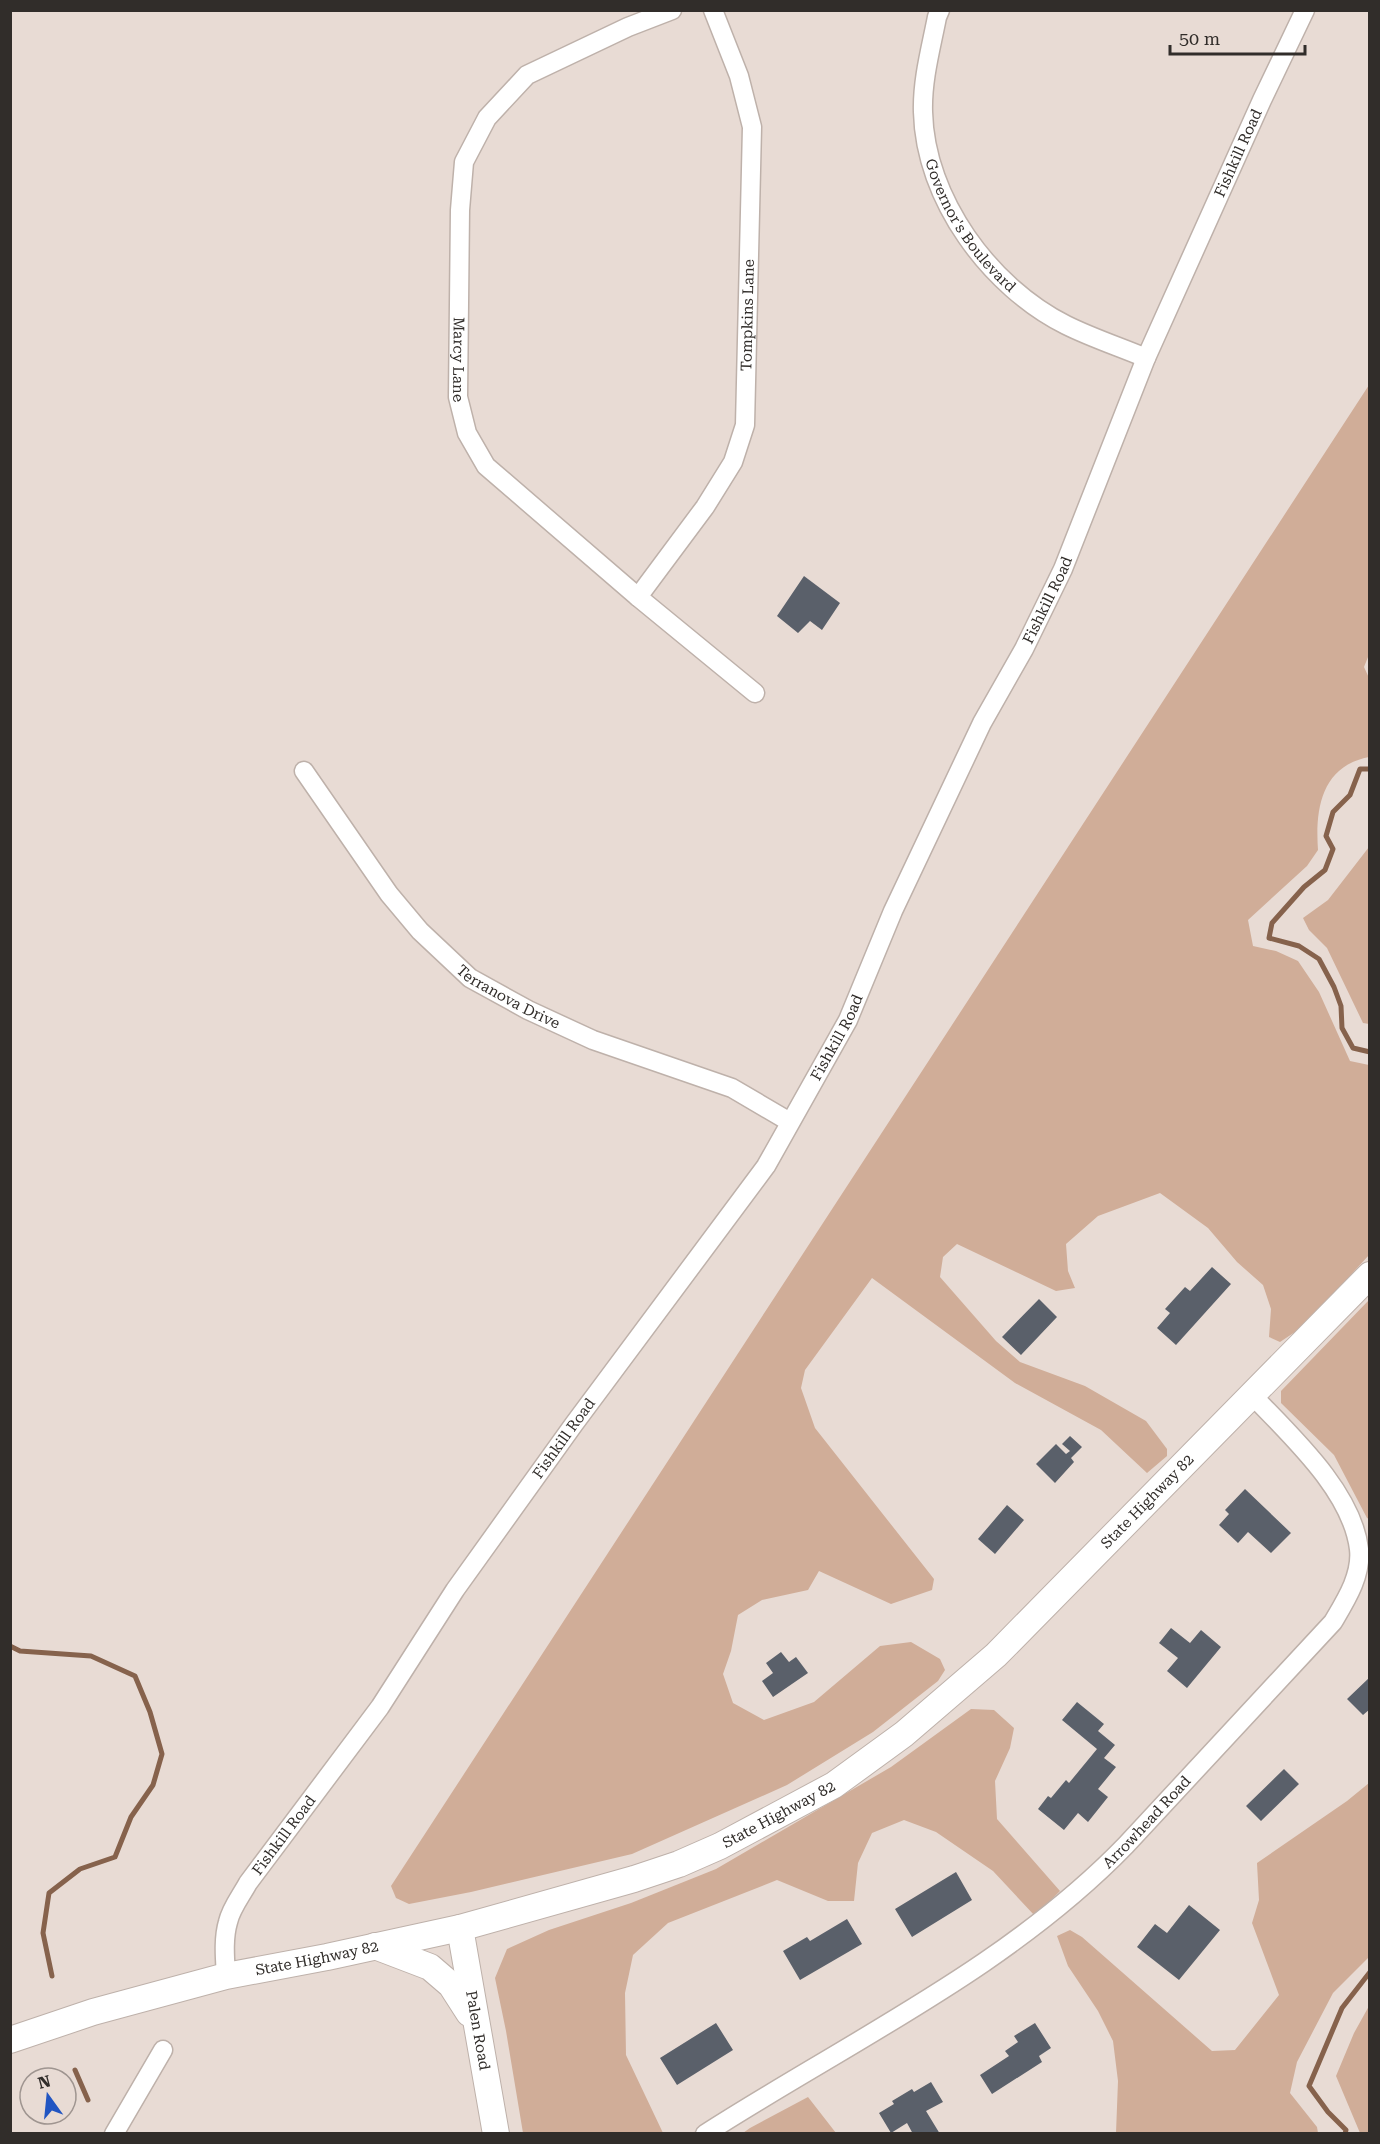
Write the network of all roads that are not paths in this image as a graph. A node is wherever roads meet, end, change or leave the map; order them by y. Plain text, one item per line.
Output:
1 (672, 10) edge
2 (713, 10) edge
3 (940, 10) edge
4 (1305, 10) edge
5 (1146, 358) junction
6 (638, 597) junction
7 (755, 693) dead end
8 (304, 771) dead end
9 (790, 1122) junction
10 (1370, 1275) edge
11 (1252, 1395) junction
12 (460, 1928) junction
13 (375, 1946) junction
14 (226, 1976) junction
15 (476, 2024) junction
16 (10, 2040) edge
17 (163, 2050) dead end
18 (114, 2133) edge
19 (496, 2133) edge
20 (705, 2133) edge

1 - 6 street, Marcy Lane
2 - 6 street, Tompkins Lane
3 - 5 street, Governor's Boulevard
4 - 5 street, Fishkill Road
5 - 9 street, Fishkill Road
6 - 7 street, Marcy Lane
8 - 9 street, Terranova Drive
9 - 14 street, Fishkill Road
10 - 11 main road, State Highway 82
11 - 12 main road, State Highway 82
11 - 20 street, Arrowhead Road
12 - 13 main road, State Highway 82
12 - 15 main road, Palen Road
13 - 14 main road, State Highway 82
13 - 15 main road
14 - 16 main road, State Highway 82
15 - 19 main road, Palen Road
17 - 18 street

